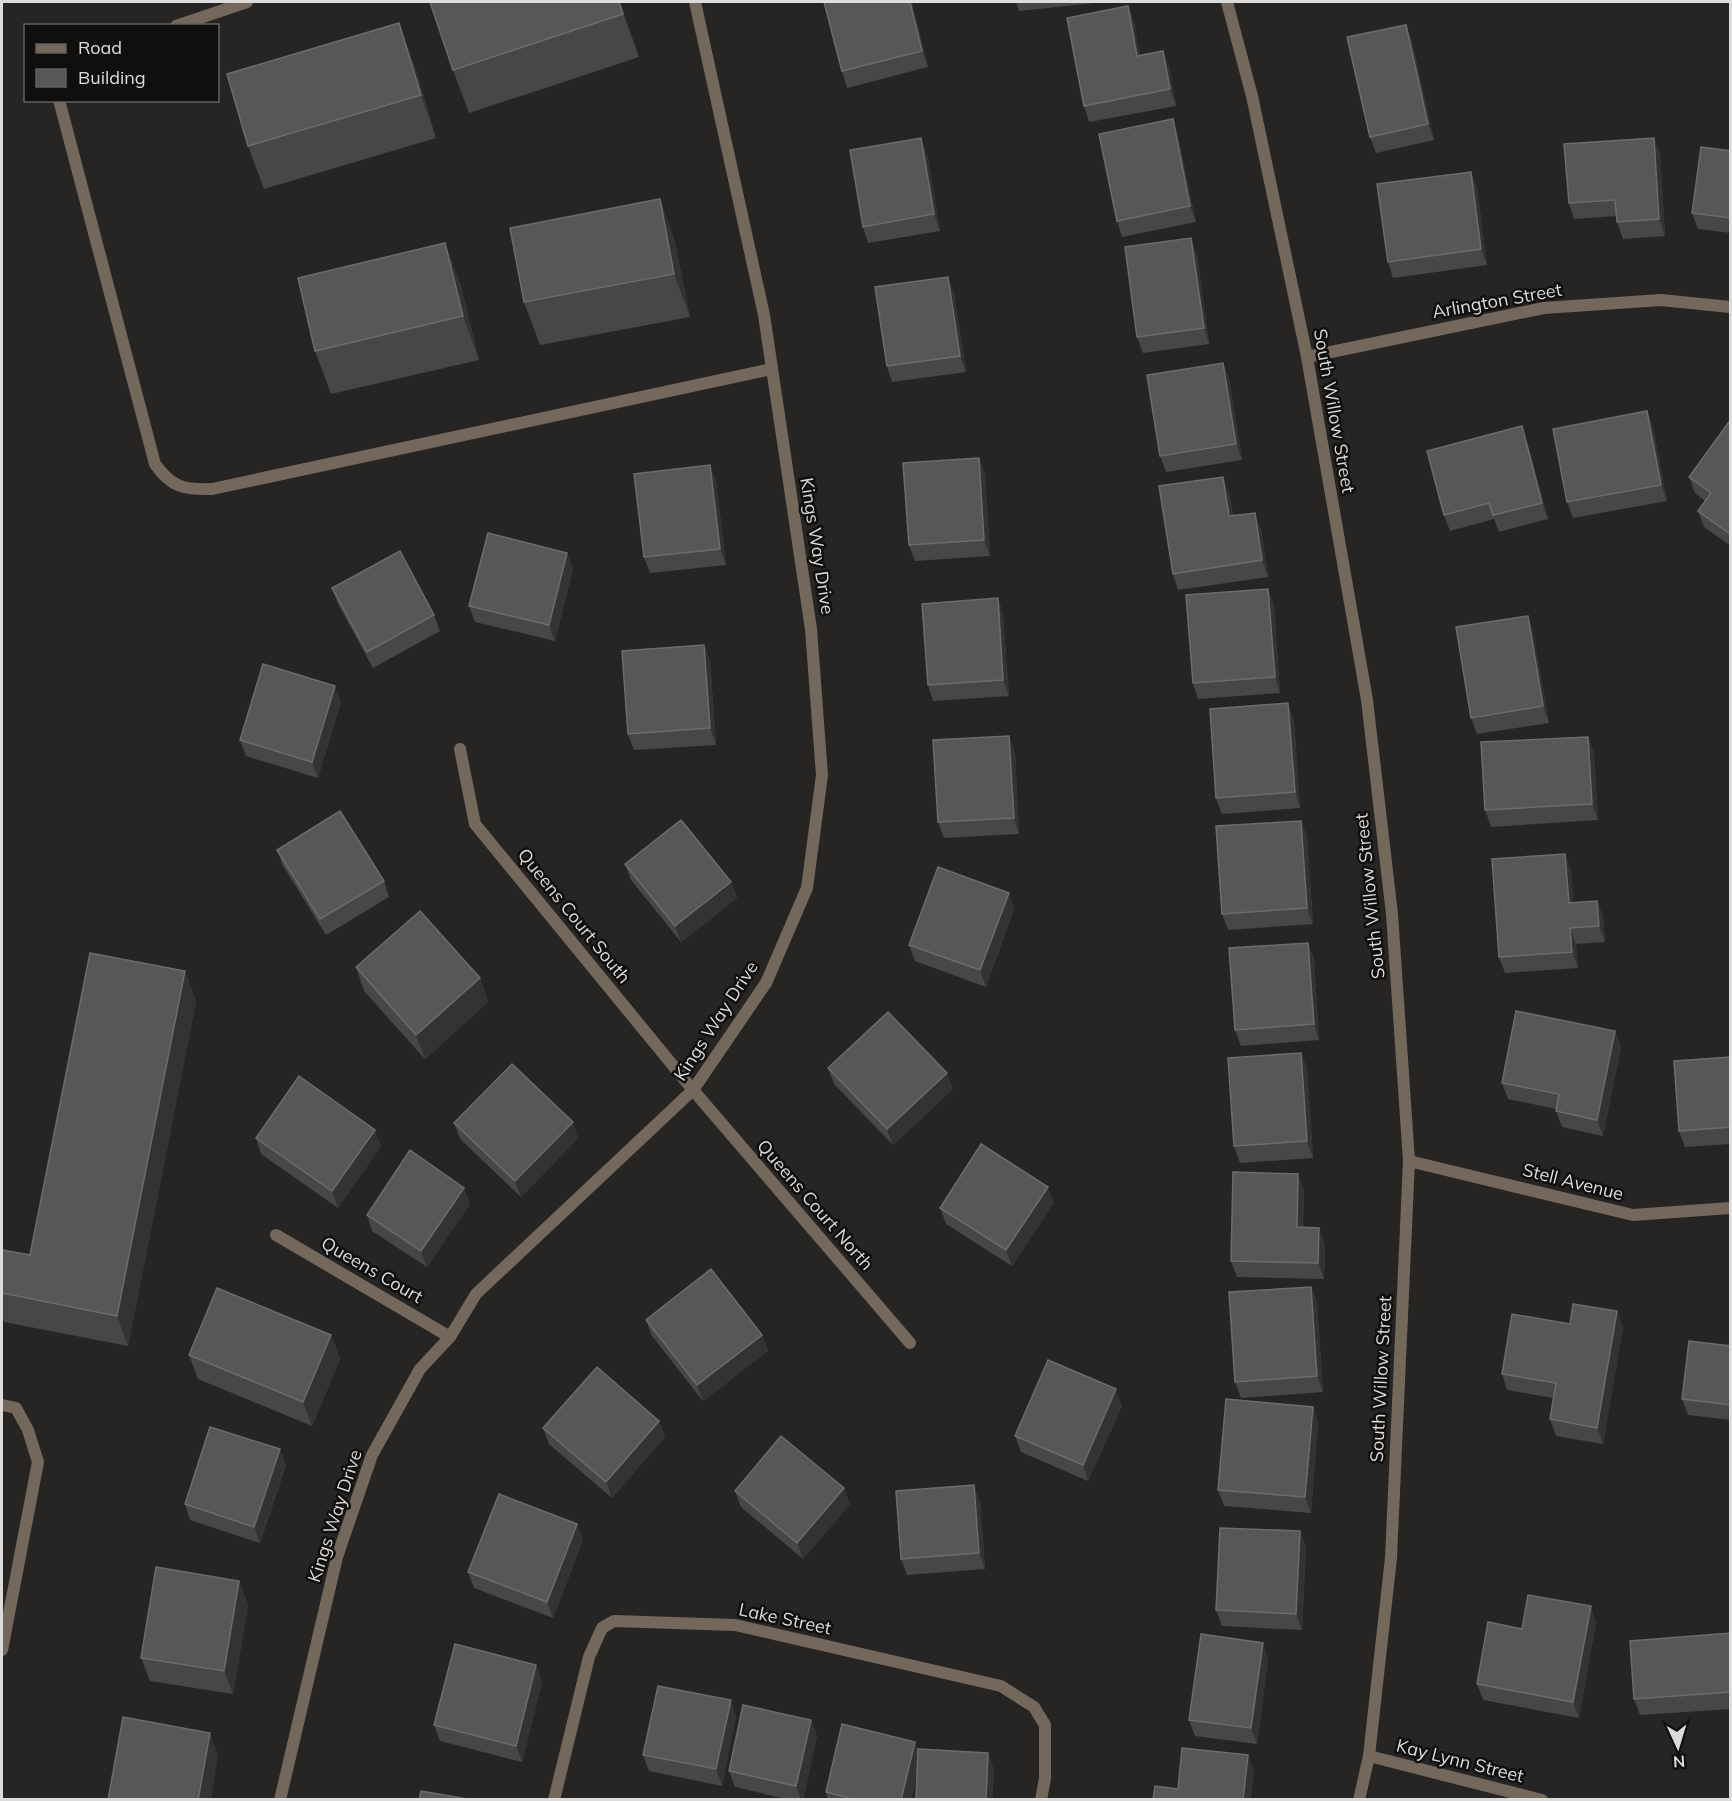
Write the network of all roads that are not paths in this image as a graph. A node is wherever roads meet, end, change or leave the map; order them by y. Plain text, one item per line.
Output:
1 (246, 2) edge
2 (695, 2) edge
3 (1227, 2) edge
4 (182, 24) edge
5 (60, 102) edge
6 (1731, 307) edge
7 (1307, 357) junction
8 (772, 369) junction
9 (460, 749) dead end
10 (693, 1090) junction
11 (1409, 1161) junction
12 (1731, 1208) edge
13 (276, 1235) dead end
14 (450, 1336) junction
15 (910, 1343) dead end
16 (2, 1405) edge
17 (2, 1650) edge
18 (1369, 1756) junction
19 (280, 1800) edge
20 (554, 1800) edge
21 (1041, 1800) edge
22 (1359, 1800) edge
23 (1542, 1800) edge

1 - 4 street
2 - 8 street, Kings Way Drive
3 - 7 street, South Willow Street
5 - 8 street
6 - 7 street, Arlington Street
7 - 11 street, South Willow Street
8 - 10 street, Kings Way Drive
9 - 10 street, Queens Court South
10 - 14 street, Kings Way Drive
10 - 15 street, Queens Court North
11 - 12 street, Stell Avenue
11 - 18 street, South Willow Street
13 - 14 street, Queens Court
14 - 19 street, Kings Way Drive
16 - 17 street
18 - 22 street, South Willow Street
18 - 23 street, Kay Lynn Street
20 - 21 street, Lake Street

